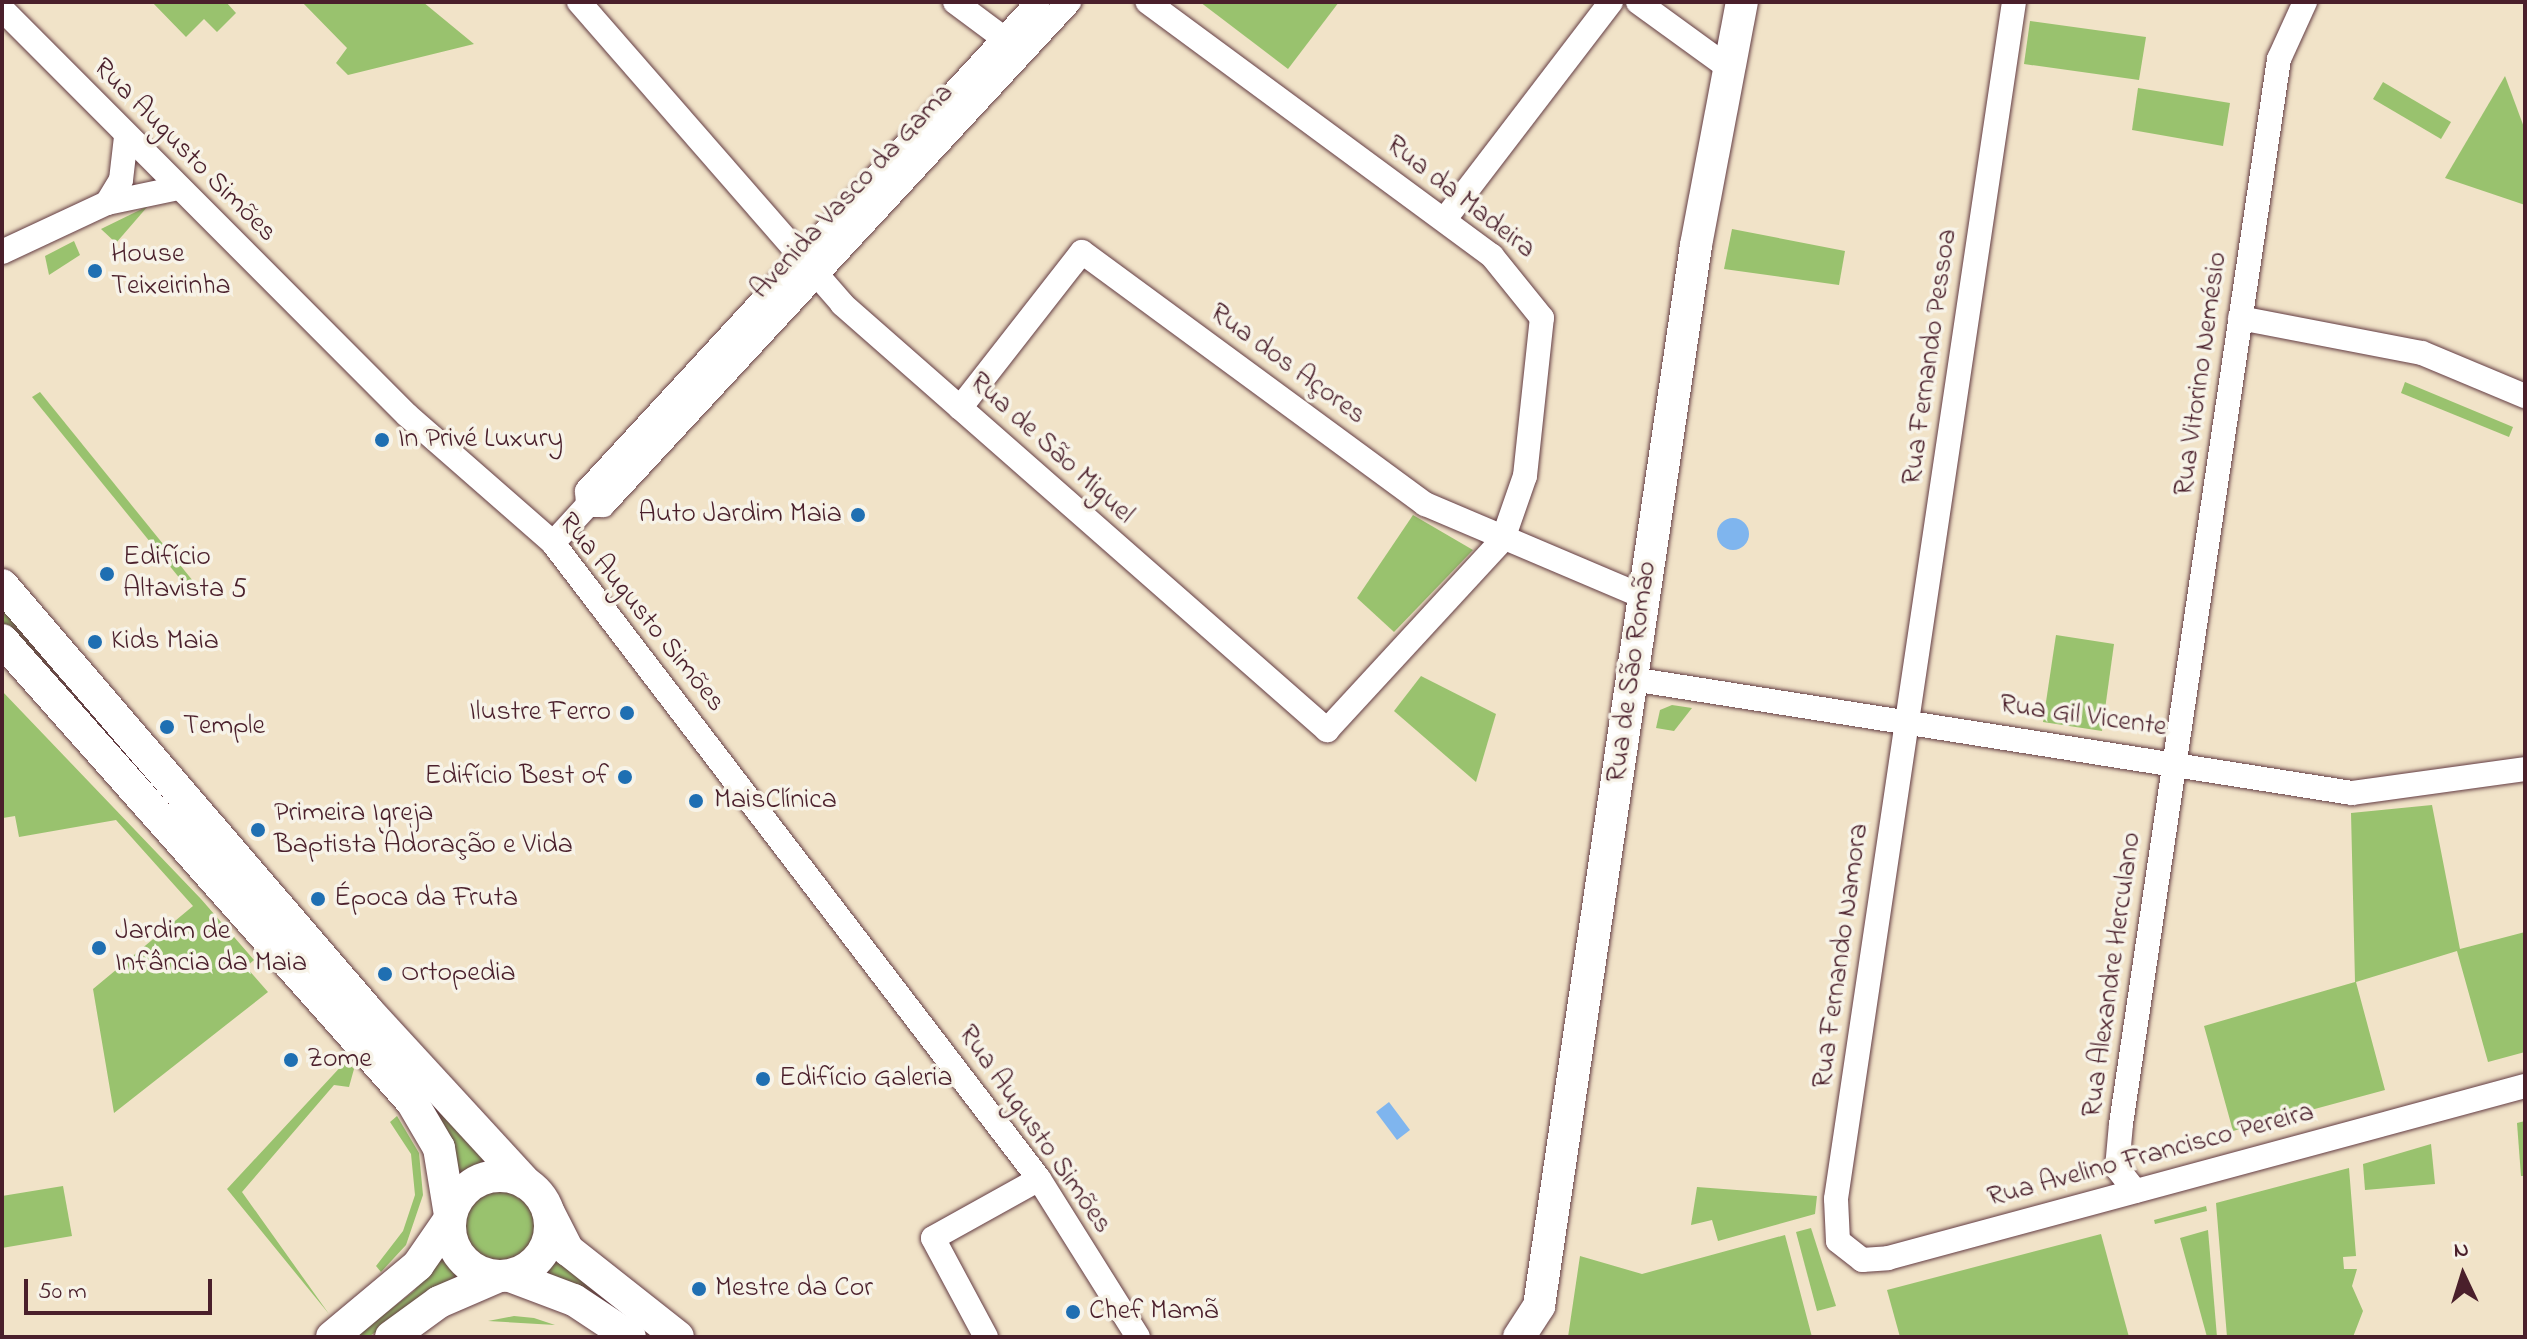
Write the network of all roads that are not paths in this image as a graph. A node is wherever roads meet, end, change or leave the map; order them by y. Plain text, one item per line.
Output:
1 (579, 2) edge
2 (955, 2) edge
3 (1038, 2) edge
4 (1069, 2) edge
5 (1148, 2) edge
6 (1611, 2) edge
7 (1638, 2) edge
8 (1742, 2) edge
9 (2014, 2) edge
10 (2305, 2) edge
11 (2, 9) edge
12 (1014, 46) junction
13 (1729, 68) junction
14 (126, 137) junction
15 (179, 188) junction
16 (107, 203) junction
17 (1445, 219) junction
18 (2, 252) edge
19 (808, 266) junction
20 (2240, 318) junction
21 (2525, 396) edge
22 (960, 408) junction
23 (1503, 539) junction
24 (553, 543) junction
25 (2, 585) edge
26 (1644, 597) junction
27 (2, 640) edge
28 (1632, 679) junction
29 (1907, 722) junction
30 (2174, 761) junction
31 (2525, 769) edge
32 (2525, 1086) edge
33 (1039, 1179) junction
34 (2135, 1191) junction
35 (537, 1195) junction
36 (1836, 1199) joint
37 (450, 1218) junction
38 (504, 1276) junction
39 (1539, 1322) edge
40 (332, 1337) edge
41 (391, 1337) edge
42 (630, 1337) edge
43 (678, 1337) edge
44 (986, 1337) edge
45 (1138, 1337) edge
46 (1519, 1337) edge

1 - 19 street, Rua de São Miguel
2 - 12 street
3 - 12 street, Avenida Vasco da Gama
4 - 12 street, Avenida Vasco da Gama
5 - 17 street, Rua da Madeira
6 - 17 street
7 - 13 street
8 - 13 main road, Rua de São Romão
9 - 29 street, Rua Fernando Pessoa
10 - 20 street, Rua Vitorino Nemésio
11 - 14 street, Rua Augusto Simões
12 - 19 street, Avenida Vasco da Gama
13 - 26 main road, Rua de São Romão
14 - 15 street, Rua Augusto Simões
14 - 16 street
15 - 16 street
15 - 24 street, Rua Augusto Simões
16 - 18 street
17 - 23 street, Rua da Madeira
19 - 22 street, Rua de São Miguel
19 - 24 street, Avenida Vasco da Gama
20 - 21 street
20 - 30 street, Rua Vitorino Nemésio
22 - 23 street, Rua dos Açores
22 - 23 street, Rua de São Miguel
23 - 26 street, Rua dos Açores
24 - 33 street, Rua Augusto Simões
25 - 35 main road
26 - 28 main road, Rua de São Romão
27 - 37 main road
28 - 29 street, Rua Gil Vicente
28 - 39 main road, Rua de São Romão
29 - 30 street, Rua Gil Vicente
29 - 36 street, Rua Fernando Namora
30 - 31 street, Rua Gil Vicente
30 - 34 street, Rua Alexandre Herculano
32 - 34 street, Rua Avelino Francisco Pereira
33 - 44 street
33 - 45 street, Rua Augusto Simões
34 - 36 street, Rua Avelino Francisco Pereira
35 - 37 main road
35 - 38 main road
35 - 43 main road
37 - 38 main road
37 - 40 main road
38 - 41 main road
38 - 42 main road
39 - 46 main road, Rua de São Romão

